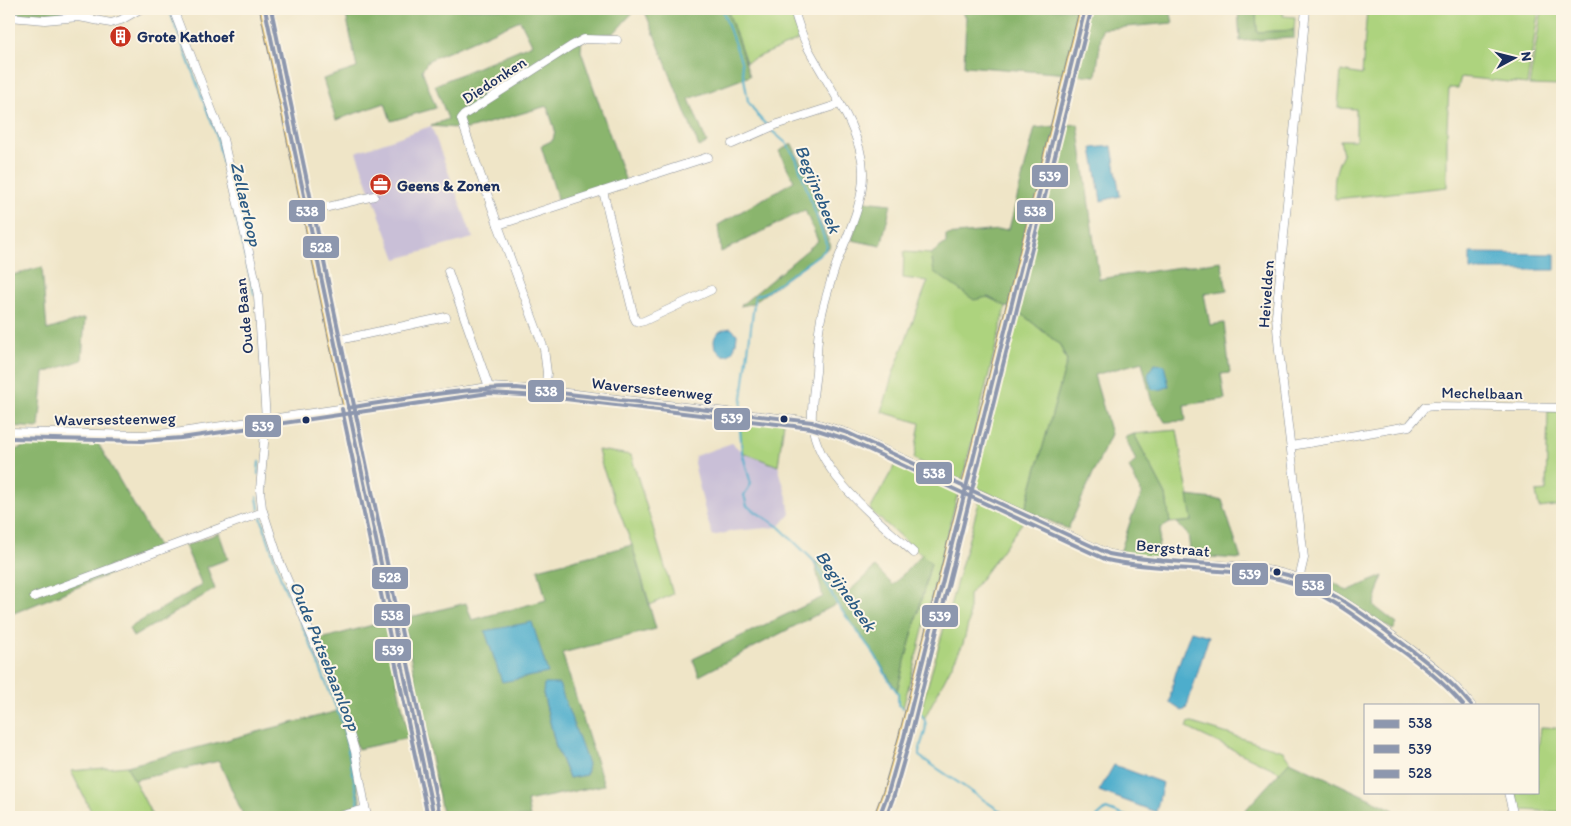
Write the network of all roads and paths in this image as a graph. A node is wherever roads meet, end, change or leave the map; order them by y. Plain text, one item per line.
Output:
1 (140, 9) edge
2 (173, 9) edge
3 (265, 9) edge
4 (794, 9) edge
5 (1085, 9) edge
6 (1306, 9) edge
7 (9, 17) edge
8 (617, 40) dead end
9 (840, 104) junction
10 (732, 144) dead end
11 (708, 157) dead end
12 (603, 191) junction
13 (374, 196) dead end
14 (307, 212) junction
15 (498, 225) junction
16 (448, 271) dead end
17 (711, 290) dead end
18 (446, 317) dead end
19 (334, 341) junction
20 (489, 387) junction
21 (541, 390) junction
22 (348, 408) junction
23 (1562, 408) edge
24 (266, 420) junction
25 (812, 422) junction
26 (9, 432) edge
27 (1291, 446) junction
28 (910, 462) joint
29 (263, 512) junction
30 (914, 553) dead end
31 (1299, 579) junction
32 (34, 597) dead end
33 (1470, 704) edge
34 (1508, 794) edge
35 (366, 813) edge
36 (335, 817) edge
37 (434, 817) edge
38 (879, 817) edge
39 (1514, 817) edge

1 - 7 street
2 - 24 street, Oude Baan
3 - 14 main road
4 - 9 street
5 - 38 main road, bridge
6 - 27 street, Heivelden
8 - 15 street, Diedonken
9 - 10 street
9 - 25 street
11 - 12 street
12 - 15 street
12 - 17 street
13 - 14 street
14 - 19 main road
15 - 21 street, Diedonken
16 - 20 street
18 - 19 street
19 - 22 main road
20 - 21 street, Waversesteenweg
20 - 22 street, Waversesteenweg
21 - 25 street, Waversesteenweg
22 - 24 street, Waversesteenweg
22 - 37 main road
23 - 27 street, Mechelbaan
24 - 26 street, Waversesteenweg
24 - 29 street, Oude Baan
25 - 28 street, Waversesteenweg
25 - 30 street
27 - 31 street, Heivelden
28 - 31 street, Bergstraat
29 - 32 street
29 - 35 street, Oude Baan
31 - 33 street, Bergstraat
34 - 39 street
35 - 36 street

